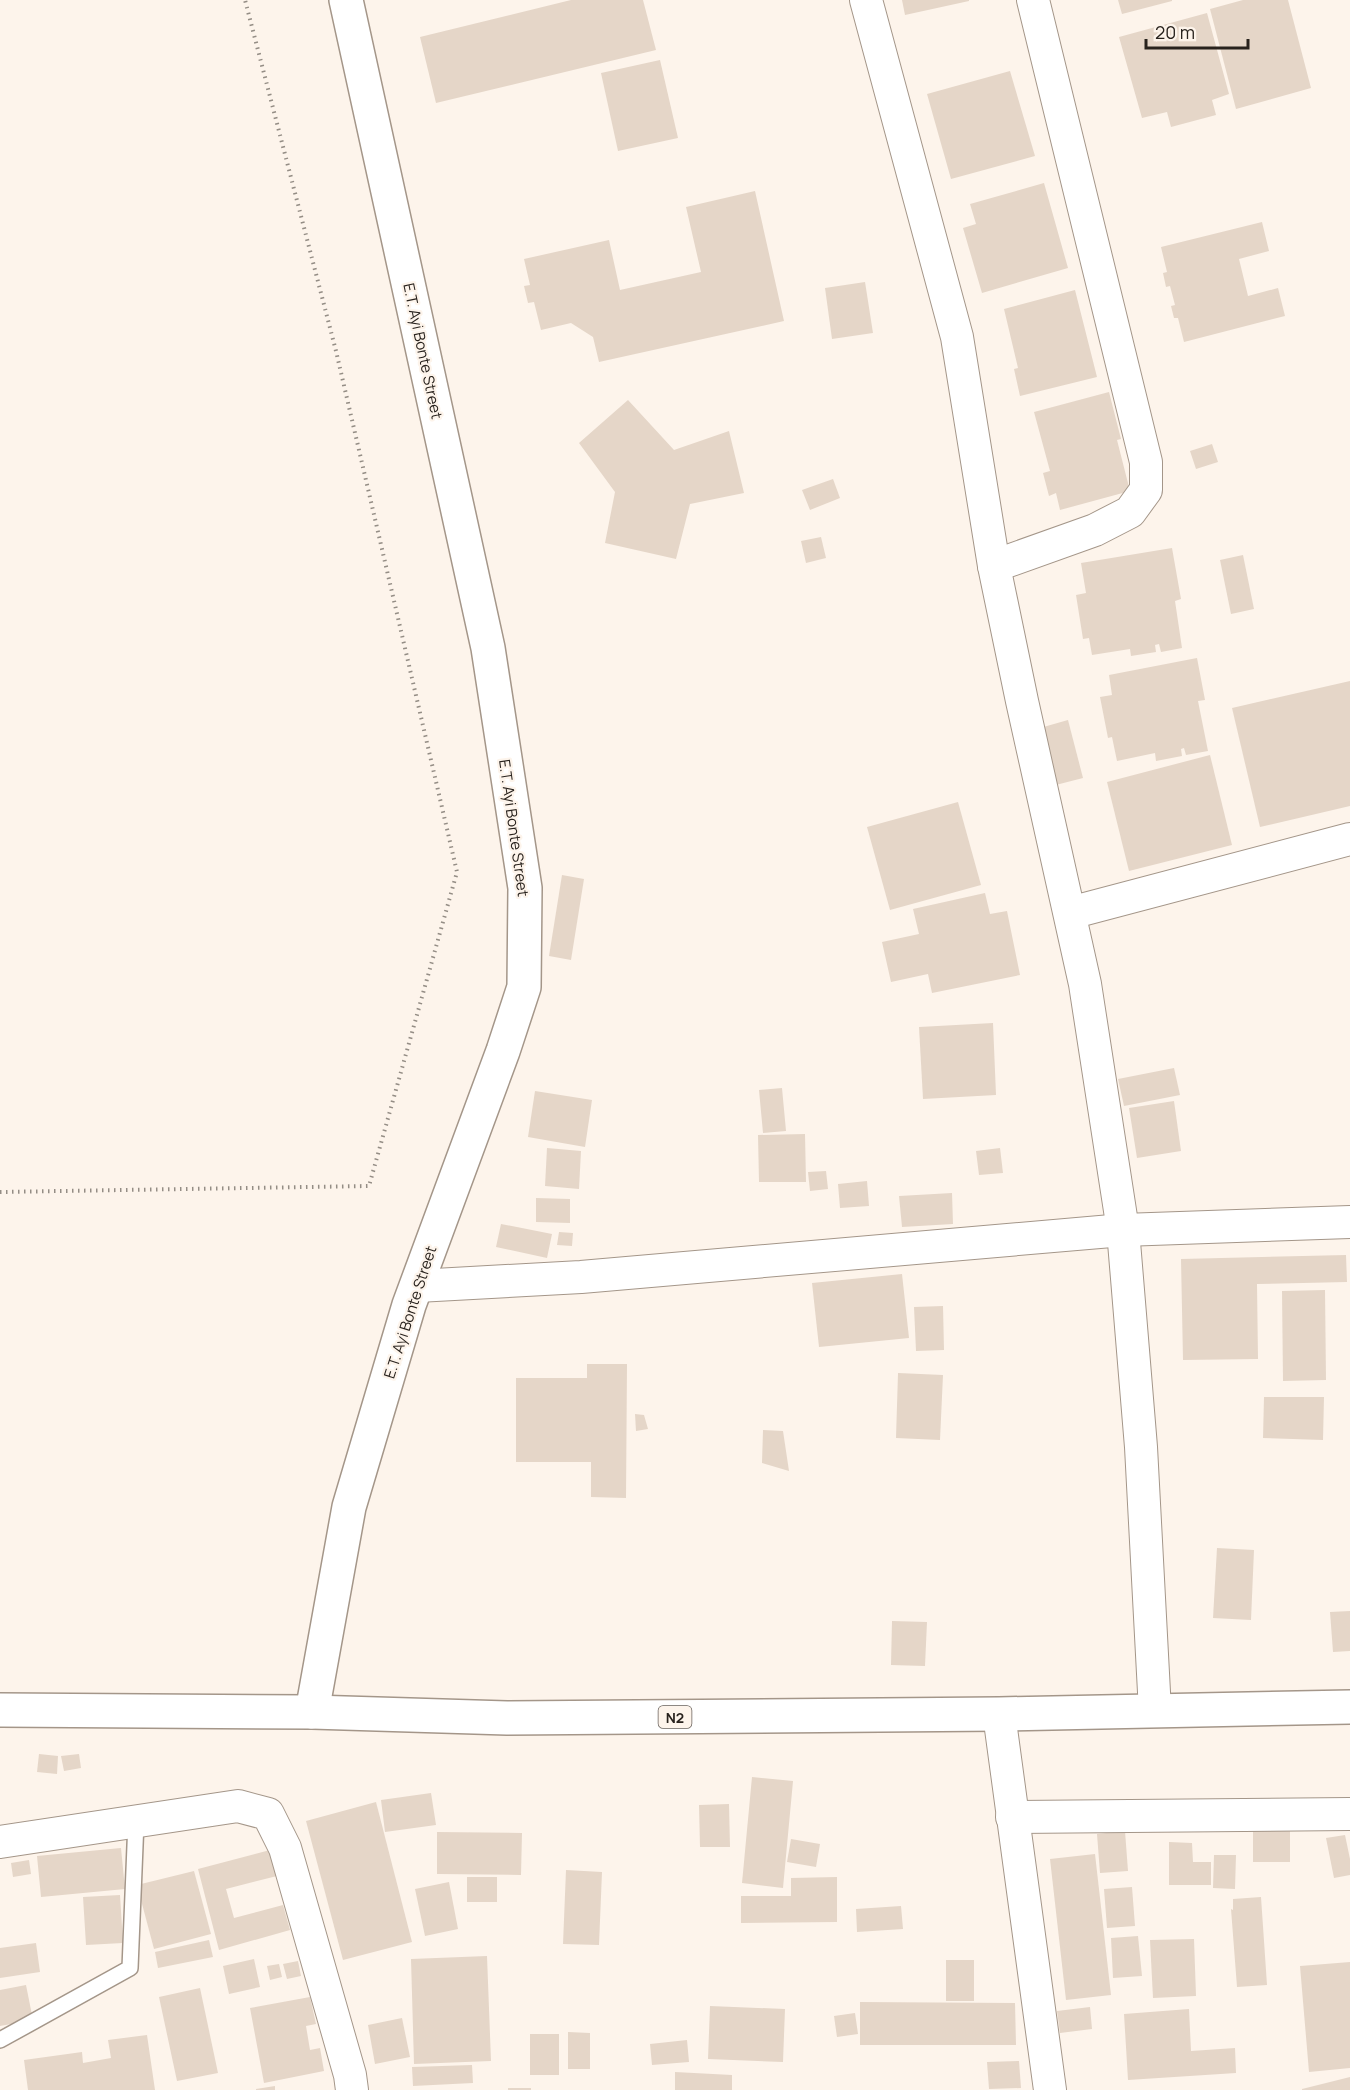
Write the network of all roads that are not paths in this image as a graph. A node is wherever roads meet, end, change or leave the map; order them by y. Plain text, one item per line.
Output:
1 (346, 0) edge
2 (866, 0) edge
3 (1033, 0) edge
4 (994, 566) junction
5 (1350, 839) edge
6 (1070, 913) junction
7 (1350, 1222) edge
8 (1123, 1230) junction
9 (417, 1286) junction
10 (1350, 1707) edge
11 (0, 1710) edge
12 (1155, 1711) junction
13 (312, 1712) junction
14 (999, 1714) junction
15 (1350, 1814) edge
16 (1012, 1817) junction
17 (136, 1821) junction
18 (0, 1842) edge
19 (0, 2040) edge
20 (352, 2090) edge
21 (1050, 2090) edge

1 - 9 main road, E.T. Ayi Bonte Street
2 - 4 street
3 - 4 street
4 - 6 street
5 - 6 street
6 - 8 street
7 - 8 street
8 - 9 street
8 - 12 street
9 - 13 main road, E.T. Ayi Bonte Street
10 - 12 main road, N2
11 - 13 main road, N2
12 - 14 main road, N2
13 - 14 main road, N2
14 - 16 street
15 - 16 street
16 - 21 street
17 - 18 street
17 - 19 lane
17 - 20 street

